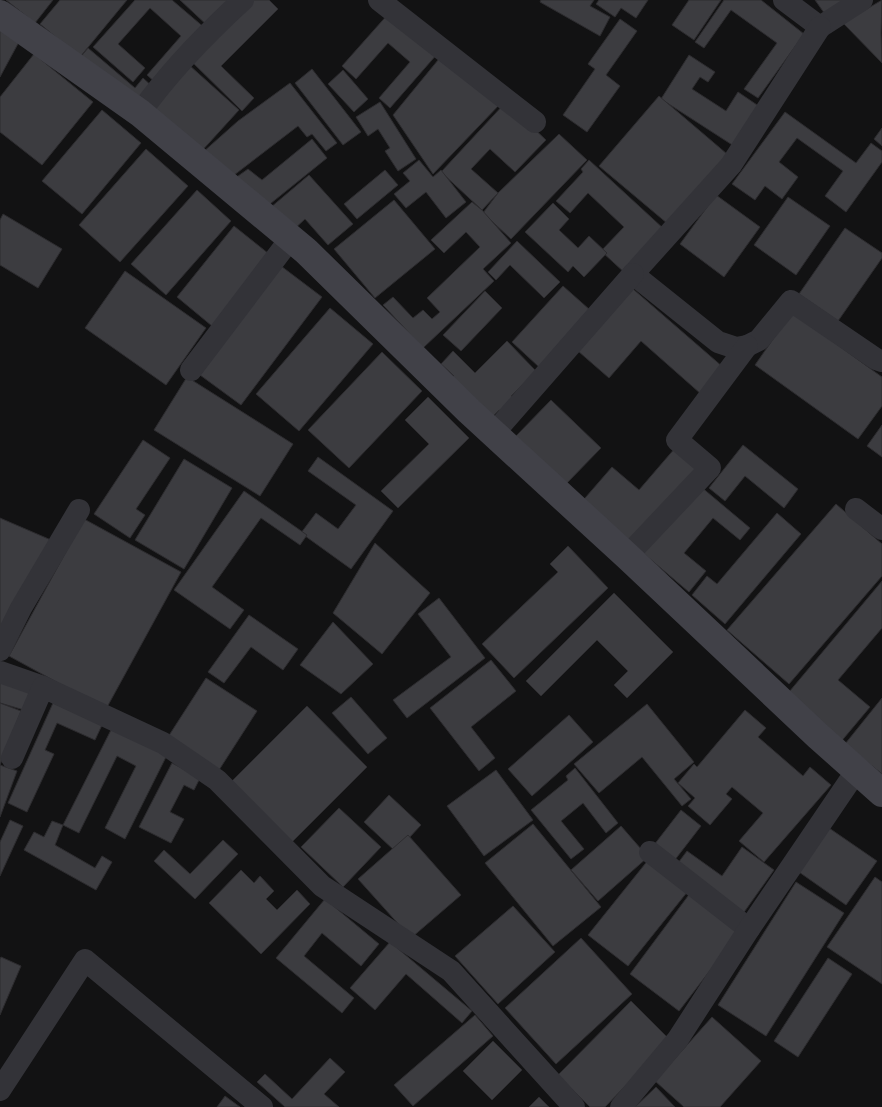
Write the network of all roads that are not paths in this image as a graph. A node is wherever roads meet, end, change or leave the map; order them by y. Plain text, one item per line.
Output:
1 (243, 0) edge
2 (379, 0) edge
3 (784, 0) edge
4 (862, 0) edge
5 (0, 14) edge
6 (820, 27) junction
7 (140, 112) junction
8 (535, 122) dead end
9 (291, 238) junction
10 (633, 274) junction
11 (747, 346) junction
12 (882, 361) edge
13 (191, 370) dead end
14 (493, 434) junction
15 (856, 509) dead end
16 (79, 510) dead end
17 (882, 529) edge
18 (627, 556) junction
19 (0, 650) edge
20 (0, 672) edge
21 (43, 687) junction
22 (12, 758) dead end
23 (857, 770) junction
24 (882, 793) edge
25 (650, 852) dead end
26 (749, 929) junction
27 (0, 1090) edge
28 (262, 1107) edge
29 (574, 1107) edge
30 (621, 1107) edge

1 - 7 street
2 - 8 street
3 - 6 street
4 - 6 street
5 - 7 street
6 - 10 street
7 - 9 street
9 - 13 street
9 - 14 street
10 - 11 street
10 - 14 street
11 - 12 street
11 - 18 street
14 - 18 street
15 - 17 street
16 - 19 street
18 - 23 street
20 - 21 street
21 - 22 street
21 - 29 street
23 - 24 street
23 - 26 street
25 - 26 street
26 - 30 street
27 - 28 street

